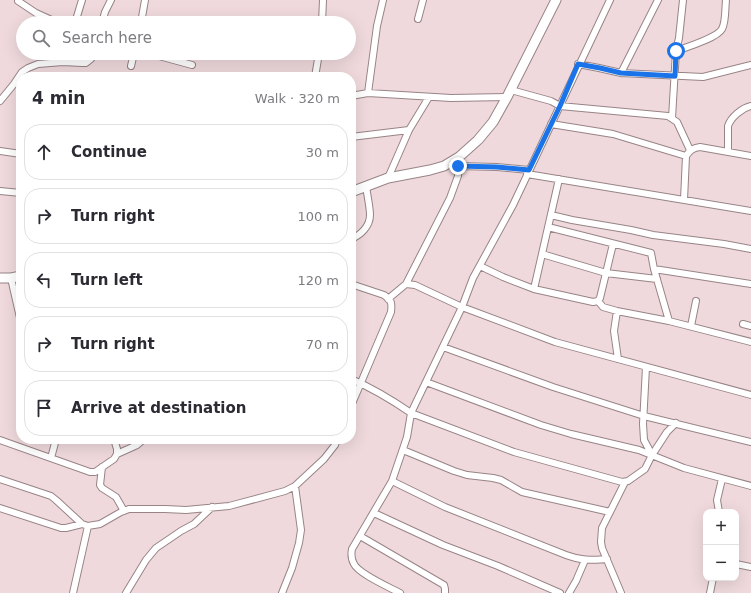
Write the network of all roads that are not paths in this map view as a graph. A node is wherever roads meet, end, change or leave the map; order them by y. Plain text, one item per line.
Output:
1 (18, 0) edge
2 (82, 0) edge
3 (111, 0) edge
4 (145, 0) edge
5 (323, 0) edge
6 (383, 0) edge
7 (423, 0) edge
8 (556, 0) edge
9 (610, 0) edge
10 (658, 0) edge
11 (683, 0) edge
12 (726, 0) edge
13 (44, 16) edge
14 (77, 16) edge
15 (104, 16) edge
16 (143, 16) edge
17 (322, 16) edge
18 (418, 19) dead end
19 (676, 51) junction
20 (90, 60) edge
21 (132, 60) edge
22 (174, 60) edge
23 (317, 60) edge
24 (578, 64) junction
25 (192, 65) dead end
26 (751, 65) edge
27 (131, 66) dead end
28 (22, 72) edge
29 (316, 72) edge
30 (621, 73) junction
31 (675, 76) junction
32 (16, 81) edge
33 (509, 93) junction
34 (368, 94) junction
35 (356, 95) edge
36 (429, 97) junction
37 (0, 101) edge
38 (560, 106) junction
39 (751, 106) edge
40 (672, 118) junction
41 (551, 124) junction
42 (409, 130) junction
43 (356, 136) edge
44 (0, 152) edge
45 (728, 152) junction
46 (688, 153) junction
47 (16, 154) edge
48 (751, 156) edge
49 (459, 162) junction
50 (528, 172) junction
51 (388, 178) junction
52 (559, 180) junction
53 (366, 186) junction
54 (356, 190) edge
55 (0, 192) edge
56 (16, 193) edge
57 (684, 200) junction
58 (751, 211) edge
59 (551, 215) junction
60 (548, 227) junction
61 (356, 236) edge
62 (613, 244) junction
63 (751, 249) edge
64 (542, 254) junction
65 (480, 266) junction
66 (654, 269) junction
67 (606, 274) junction
68 (16, 277) edge
69 (0, 278) edge
70 (11, 278) junction
71 (657, 279) junction
72 (406, 284) junction
73 (751, 284) edge
74 (356, 286) edge
75 (534, 289) junction
76 (388, 298) junction
77 (16, 300) edge
78 (598, 301) junction
79 (696, 301) dead end
80 (462, 307) junction
81 (617, 311) junction
82 (669, 321) junction
83 (743, 324) dead end
84 (691, 326) junction
85 (751, 326) edge
86 (751, 342) edge
87 (442, 347) junction
88 (618, 359) junction
89 (646, 367) junction
90 (356, 381) edge
91 (426, 382) junction
92 (361, 383) junction
93 (356, 394) edge
94 (751, 395) edge
95 (411, 413) junction
96 (644, 416) junction
97 (676, 423) junction
98 (0, 440) edge
99 (751, 442) edge
100 (55, 444) edge
101 (116, 444) edge
102 (138, 444) edge
103 (335, 444) edge
104 (403, 450) junction
105 (117, 454) junction
106 (652, 455) junction
107 (51, 458) junction
108 (102, 467) junction
109 (722, 478) junction
110 (0, 479) edge
111 (392, 481) junction
112 (625, 482) junction
113 (295, 486) junction
114 (751, 486) edge
115 (0, 508) edge
116 (212, 508) junction
117 (718, 509) edge
118 (124, 511) junction
119 (610, 512) junction
120 (374, 513) junction
121 (82, 524) junction
122 (88, 526) junction
123 (360, 536) junction
124 (607, 559) junction
125 (585, 560) junction
126 (739, 565) edge
127 (751, 567) edge
128 (712, 581) edge
129 (73, 593) edge
130 (126, 593) edge
131 (282, 593) edge
132 (400, 593) edge
133 (445, 593) edge
134 (560, 593) edge
135 (569, 593) edge
136 (621, 593) edge
137 (710, 593) edge

1 - 13 street
2 - 14 street
3 - 15 street
4 - 16 street
5 - 17 street
6 - 34 street
7 - 18 street
8 - 33 street
9 - 24 street
10 - 30 street
11 - 19 street
12 - 19 street
19 - 31 street
20 - 28 street
21 - 27 street
22 - 25 street
23 - 29 street
24 - 30 street
24 - 38 street
26 - 31 street
30 - 31 street
31 - 40 street
32 - 37 street
33 - 36 street
33 - 38 street
33 - 49 street
34 - 35 street
34 - 36 street
36 - 42 street
38 - 40 street
38 - 41 street
39 - 45 street
40 - 46 street
41 - 46 street
41 - 50 street
42 - 43 street
42 - 51 street
44 - 47 street
45 - 46 street
45 - 48 street
46 - 57 street
49 - 50 street
49 - 51 street
49 - 72 street
50 - 52 street
50 - 65 street
51 - 53 street
52 - 57 street
52 - 59 street
53 - 54 street
53 - 61 street
55 - 56 street
57 - 58 street
59 - 60 street
59 - 63 street
60 - 62 street
60 - 64 street
62 - 66 street
62 - 67 street
64 - 67 street
64 - 75 street
65 - 75 street
65 - 80 street
66 - 71 street
66 - 73 street
67 - 71 street
67 - 78 street
68 - 70 street
69 - 70 street
70 - 77 street
71 - 82 street
72 - 76 street
72 - 80 street
74 - 76 street
75 - 78 street
76 - 92 street
78 - 81 street
79 - 84 street
80 - 87 street
80 - 88 street
81 - 82 street
81 - 88 street
82 - 84 street
83 - 85 street
84 - 86 street
87 - 91 street
87 - 96 street
88 - 89 street
89 - 94 street
89 - 96 street
90 - 92 street
91 - 95 street
91 - 106 street
92 - 93 street
92 - 95 street
95 - 104 street
95 - 112 street
96 - 97 street
96 - 106 street
97 - 99 street
97 - 106 street
98 - 107 street
100 - 107 street
101 - 105 street
102 - 105 street
103 - 113 street
104 - 111 street
104 - 119 street
105 - 108 street
106 - 109 street
106 - 112 street
107 - 108 street
108 - 118 street
109 - 114 street
109 - 117 street
110 - 121 street
111 - 120 street
111 - 125 street
112 - 119 street
113 - 116 street
113 - 131 street
115 - 121 street
116 - 118 street
116 - 130 street
118 - 122 street
119 - 124 street
120 - 123 street
120 - 134 street
121 - 122 street
122 - 129 street
123 - 132 street
123 - 133 street
124 - 125 street
124 - 136 street
125 - 135 street
126 - 127 street
128 - 137 street

